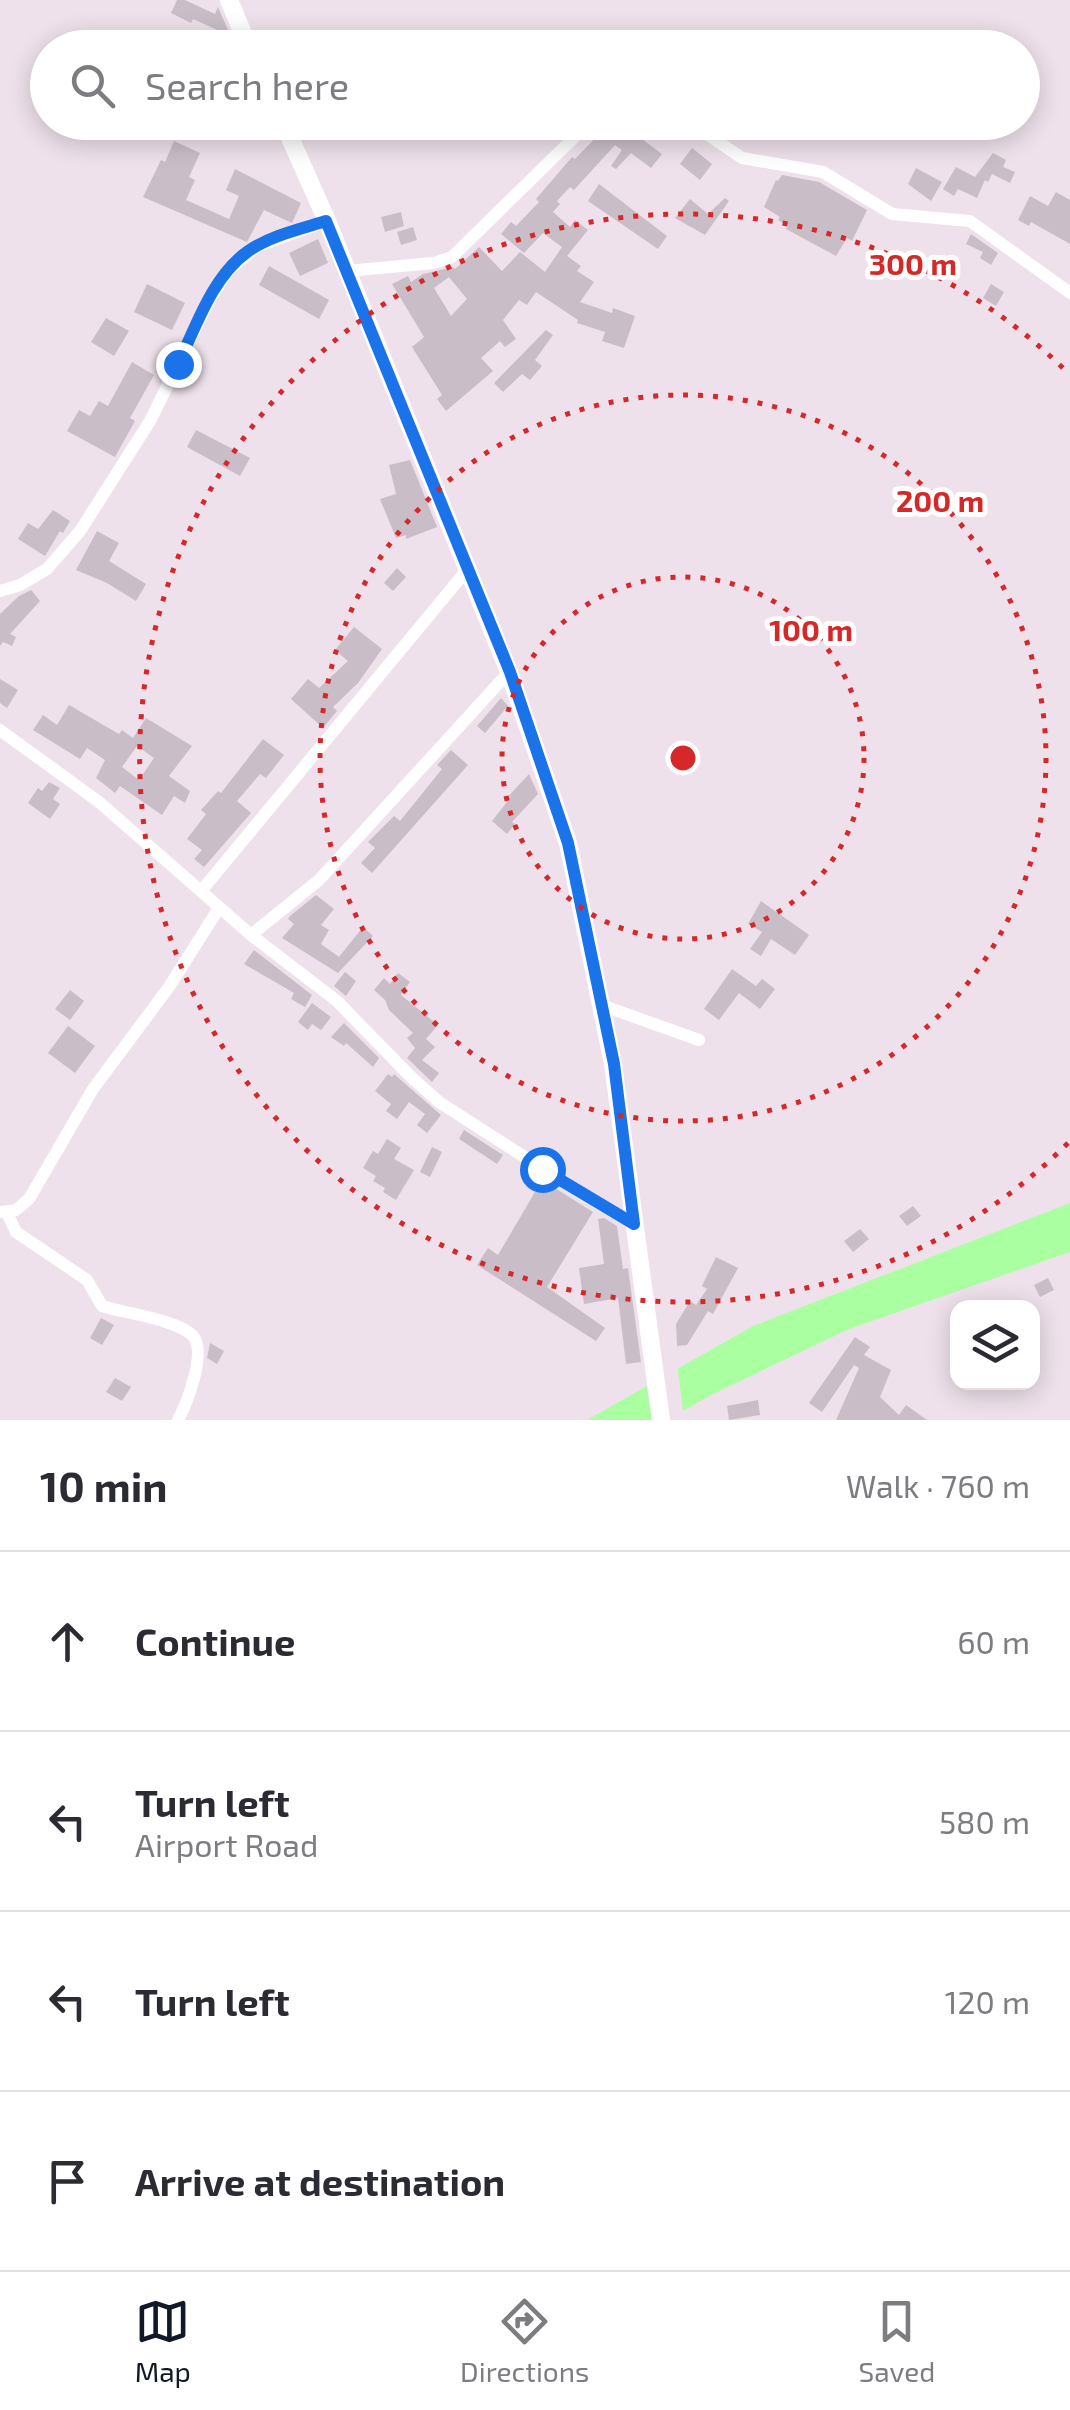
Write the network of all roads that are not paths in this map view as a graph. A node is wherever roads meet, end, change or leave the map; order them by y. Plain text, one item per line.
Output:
1 (229, 0) edge
2 (242, 30) edge
3 (291, 140) edge
4 (572, 140) edge
5 (716, 140) edge
6 (326, 221) junction
7 (347, 271) junction
8 (1070, 293) edge
9 (466, 571) junction
10 (0, 592) edge
11 (510, 672) junction
12 (0, 730) edge
13 (202, 890) junction
14 (219, 908) junction
15 (251, 936) junction
16 (601, 1005) junction
17 (699, 1040) dead end
18 (4, 1213) edge
19 (634, 1224) junction
20 (178, 1420) edge
21 (661, 1420) edge

1 - 2 main road
3 - 6 main road
4 - 7 street
5 - 8 street
6 - 7 main road
6 - 10 street
7 - 9 main road
9 - 11 main road
9 - 13 street
11 - 15 street
11 - 16 main road
12 - 13 street
13 - 14 street
14 - 15 street
14 - 18 street
15 - 19 street
16 - 17 street
16 - 19 main road
18 - 20 street
19 - 21 main road

